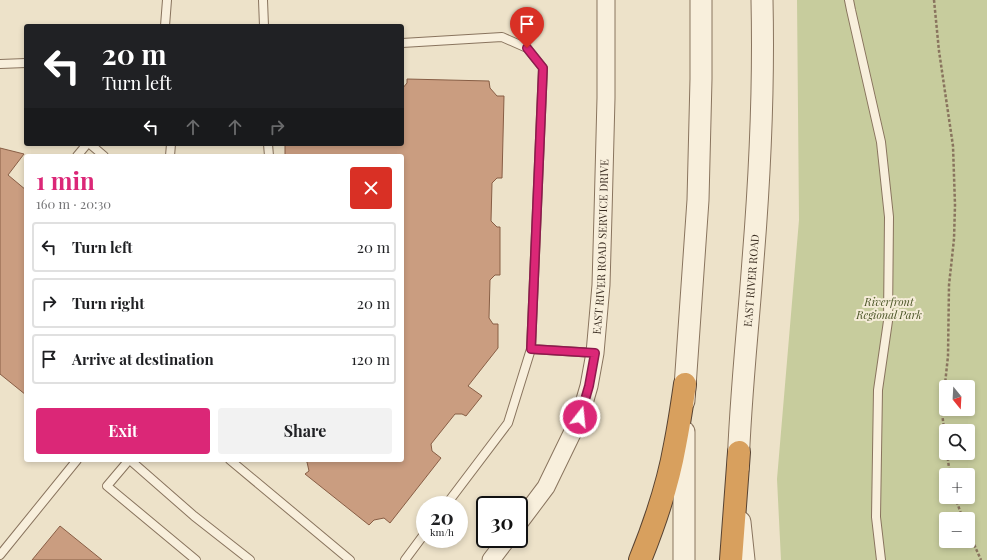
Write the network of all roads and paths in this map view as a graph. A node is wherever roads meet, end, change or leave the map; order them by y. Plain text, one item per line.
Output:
1 (166, 0) edge
2 (263, 0) edge
3 (606, 0) edge
4 (701, 0) edge
5 (762, 0) edge
6 (849, 0) edge
7 (934, 0) edge
8 (165, 24) edge
9 (264, 24) edge
10 (404, 43) edge
11 (0, 64) edge
12 (24, 64) edge
13 (86, 146) edge
14 (91, 146) edge
15 (79, 154) edge
16 (101, 154) edge
17 (531, 349) junction
18 (595, 353) junction
19 (685, 384) junction
20 (943, 424) edge
21 (739, 452) junction
22 (75, 462) edge
23 (127, 462) edge
24 (131, 462) edge
25 (232, 462) edge
26 (453, 496) edge
27 (528, 511) edge
28 (416, 545) edge
29 (975, 547) edge
30 (500, 548) edge
31 (0, 555) edge
32 (196, 560) edge
33 (250, 560) edge
34 (350, 560) edge
35 (405, 560) edge
36 (491, 560) edge
37 (640, 560) edge
38 (684, 560) edge
39 (731, 560) edge
40 (744, 560) edge
41 (881, 560) edge
42 (981, 560) edge

1 - 8 lane
2 - 9 lane
3 - 18 street, EAST RIVER ROAD SERVICE DRIVE
4 - 19 street
5 - 21 street, EAST RIVER ROAD
6 - 41 lane
7 - 20 path
10 - 17 lane
11 - 12 lane
13 - 15 lane
14 - 16 lane
17 - 18 lane
17 - 26 lane
18 - 27 street, EAST RIVER ROAD SERVICE DRIVE
19 - 37 highway
19 - 38 street
21 - 39 highway
21 - 40 street, EAST RIVER ROAD
22 - 31 lane
23 - 32 lane
24 - 33 lane
25 - 34 lane
28 - 35 lane
29 - 42 path
30 - 36 street

